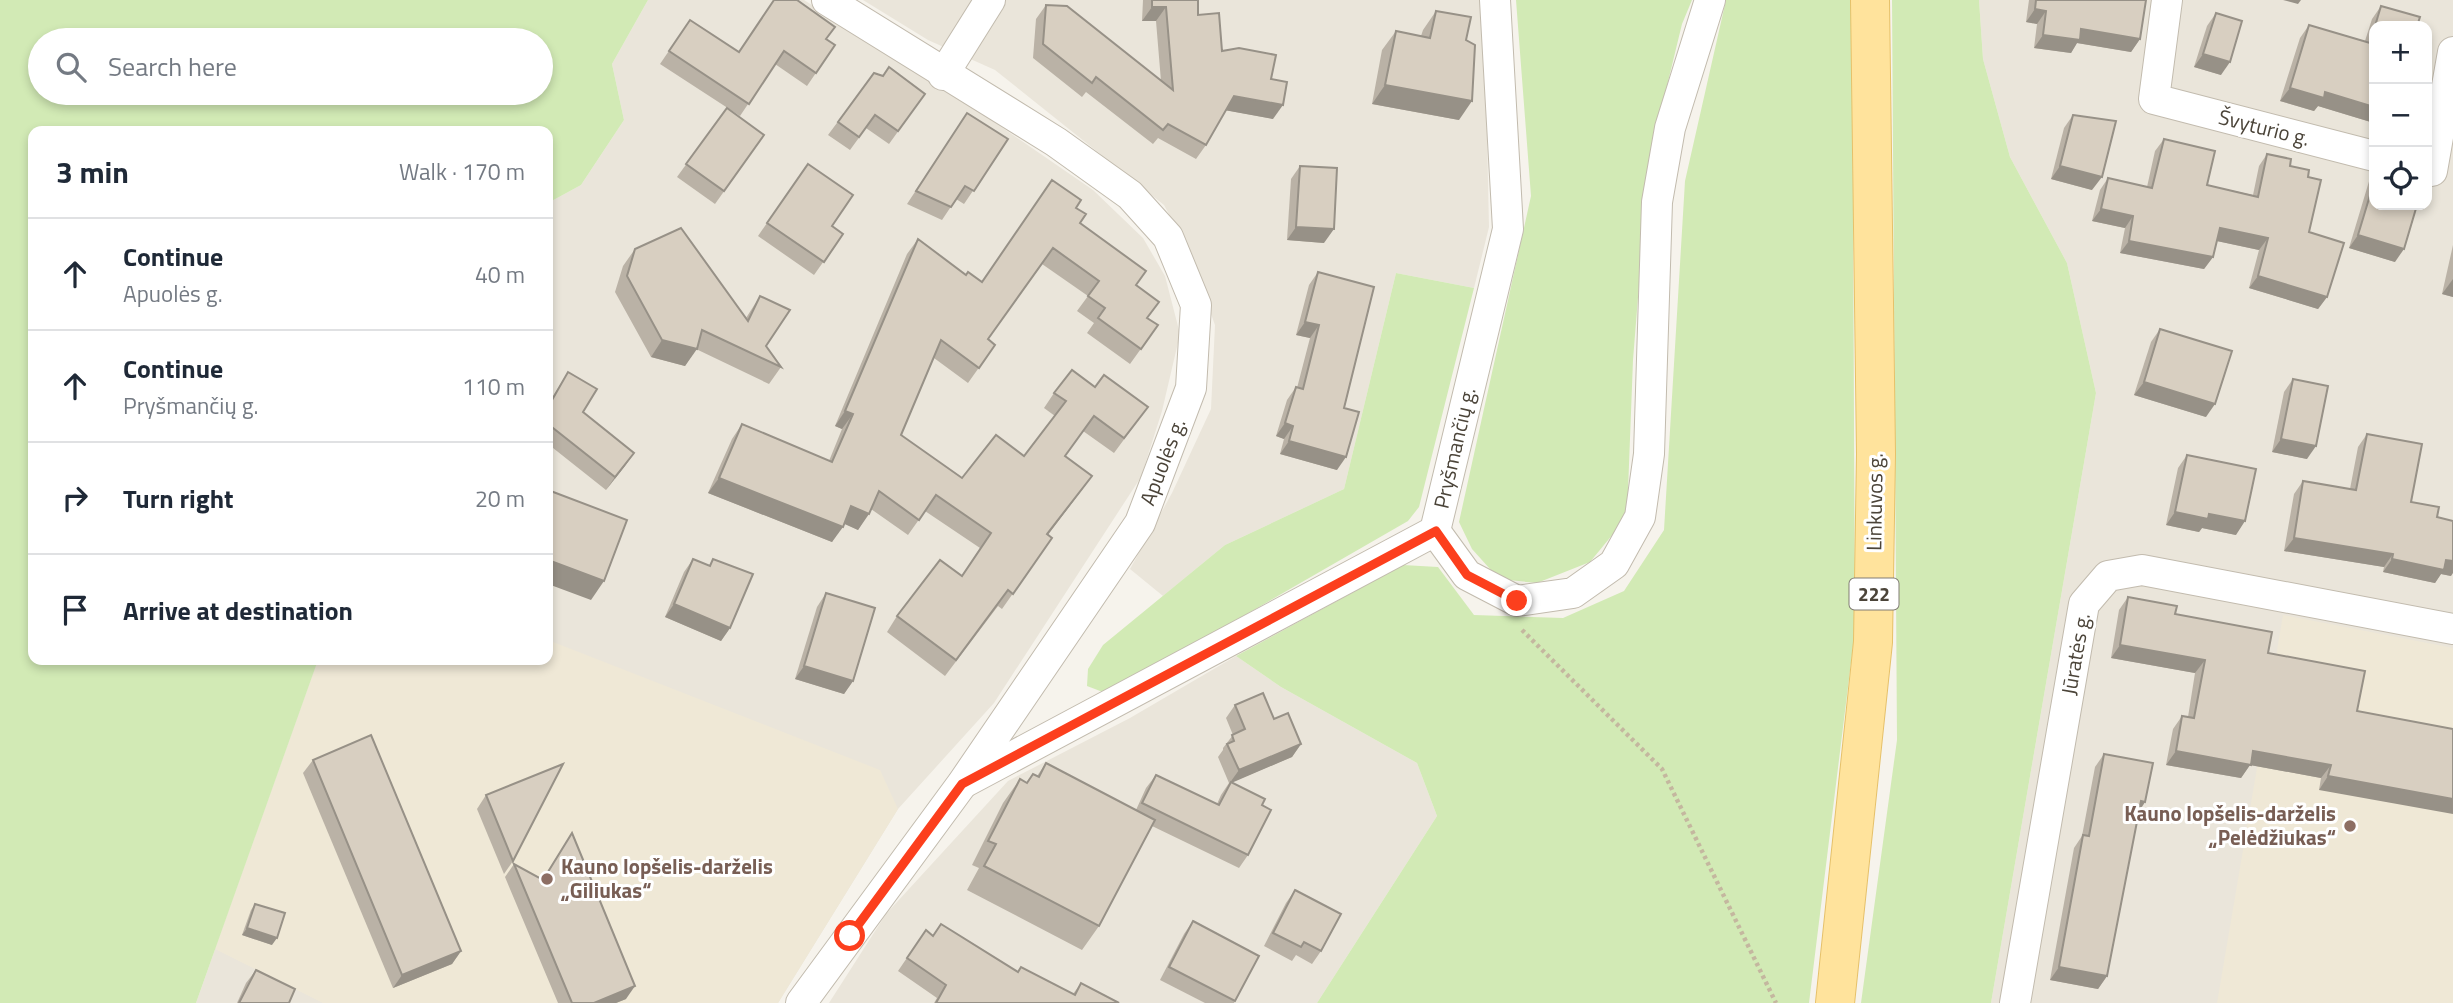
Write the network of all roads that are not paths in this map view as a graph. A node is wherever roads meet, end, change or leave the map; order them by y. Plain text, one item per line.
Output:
1 (827, 0) edge
2 (990, 0) edge
3 (1495, 0) edge
4 (1710, 0) edge
5 (1870, 0) edge
6 (2167, 0) edge
7 (2453, 52) edge
8 (943, 75) junction
9 (2369, 155) edge
10 (2437, 172) edge
11 (1436, 531) junction
12 (2453, 629) edge
13 (962, 784) junction
14 (801, 1003) edge
15 (1835, 1003) edge
16 (2015, 1003) edge

1 - 8 street, Apuolės g.
2 - 8 street
3 - 11 street, Pryšmančių g.
4 - 11 street
5 - 15 main road, Linkuvos g. / 222
6 - 9 street, Švyturio g.
7 - 10 street
8 - 13 street, Apuolės g.
11 - 13 street, Pryšmančių g.
12 - 16 street, Jūratės g.
13 - 14 street, Apuolės g.

